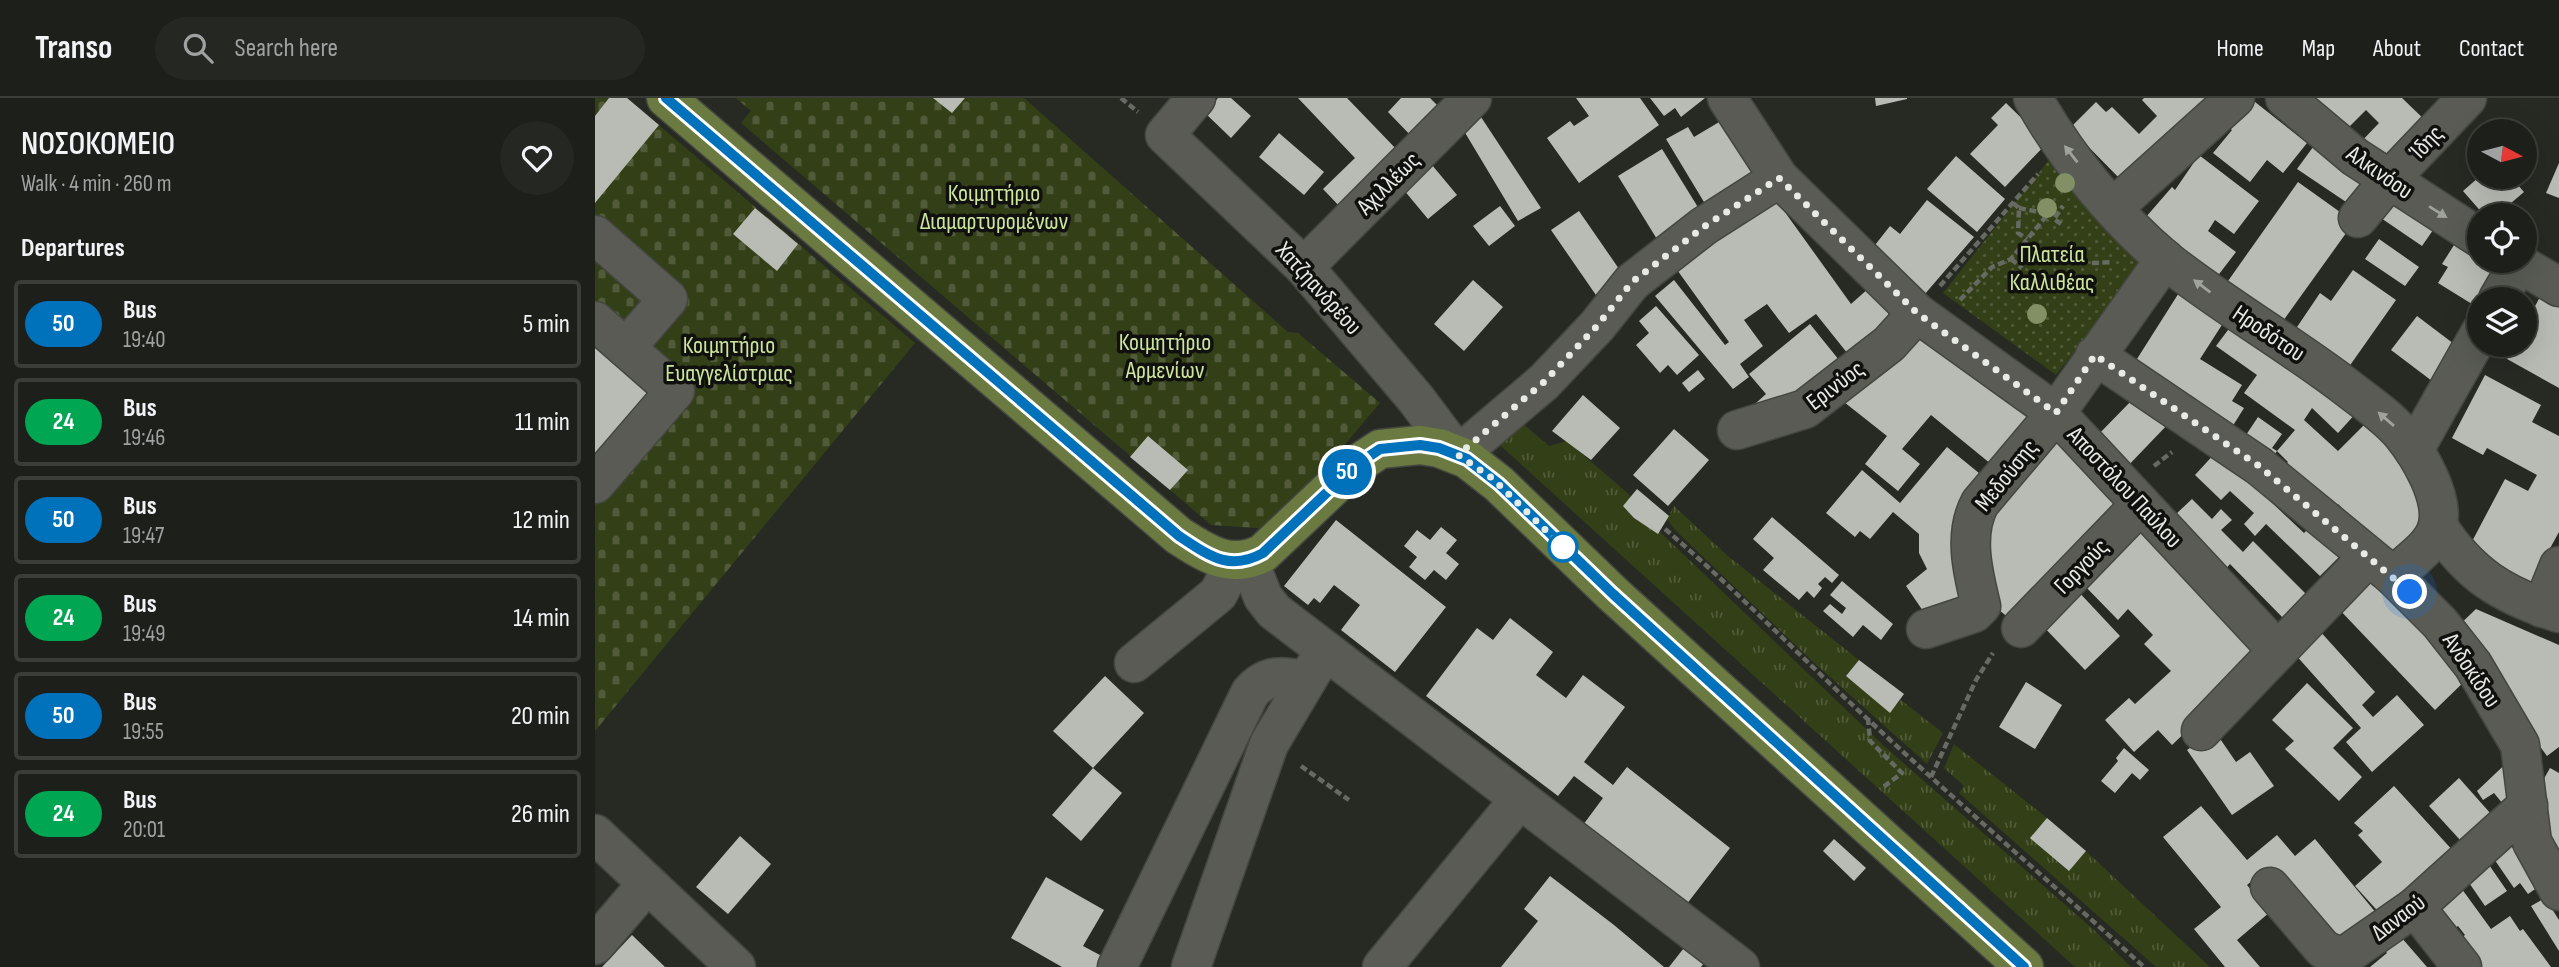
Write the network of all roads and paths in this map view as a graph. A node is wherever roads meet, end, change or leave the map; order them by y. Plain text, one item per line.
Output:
1 (666, 98) edge
2 (1196, 98) edge
3 (1472, 98) edge
4 (1727, 98) edge
5 (2033, 98) edge
6 (2235, 98) edge
7 (2285, 98) edge
8 (2467, 98) edge
9 (1779, 178) junction
10 (2389, 180) junction
11 (2029, 184) dead end
12 (2013, 203) junction
13 (2019, 208) junction
14 (2113, 208) junction
15 (2060, 210) dead end
16 (2048, 214) junction
17 (2358, 218) dead end
18 (2054, 219) junction
19 (2061, 224) dead end
20 (2467, 230) edge
21 (595, 235) edge
22 (2027, 239) junction
23 (2011, 259) junction
24 (2165, 259) junction
25 (1304, 267) junction
26 (2022, 268) dead end
27 (2535, 273) edge
28 (2559, 287) edge
29 (595, 321) edge
30 (1928, 321) junction
31 (626, 348) junction
32 (2095, 355) junction
33 (2467, 356) edge
34 (2056, 413) junction
35 (2202, 426) junction
36 (1737, 430) dead end
37 (2414, 450) junction
38 (1458, 455) junction
39 (595, 484) edge
40 (2134, 497) junction
41 (2438, 526) junction
42 (1665, 529) dead end
43 (1242, 562) junction
44 (2559, 565) edge
45 (2380, 566) junction
46 (2550, 610) edge
47 (2021, 628) joint
48 (1926, 629) dead end
49 (2278, 651) junction
50 (1134, 663) dead end
51 (1315, 666) junction
52 (1867, 717) junction
53 (2201, 731) dead end
54 (1269, 744) junction
55 (1902, 773) dead end
56 (1931, 776) junction
57 (1349, 800) dead end
58 (1519, 800) junction
59 (2528, 805) junction
60 (595, 834) edge
61 (646, 885) junction
62 (2270, 887) dead end
63 (2559, 891) edge
64 (2415, 907) junction
65 (595, 945) edge
66 (736, 967) edge
67 (1117, 967) edge
68 (1191, 967) edge
69 (1382, 967) edge
70 (1740, 967) edge
71 (2024, 967) edge
72 (2144, 967) edge
73 (2462, 967) edge

1 - 43 main road
2 - 25 street, Χατζηανδρέου
3 - 25 street, Αχιλλέως
4 - 9 street, Αποστόλου Παύλου
14 -> 5 street, Ηροδότου
6 - 14 street
7 - 10 street, Αλκινόου
8 - 10 street, Ίδης
9 - 30 street, Αποστόλου Παύλου
9 - 38 street
10 - 17 street, Ίδης
10 -> 20 street, Αλκινόου
11 - 12 path
12 - 13 path
12 - 30 path
13 - 16 path
13 - 22 path
14 - 24 street, Ηροδότου
15 - 18 path
16 - 18 path
16 - 22 path
18 - 19 path
21 - 31 street
22 - 23 path
23 - 26 path
23 - 30 path
24 - 32 street
37 -> 24 street, Ηροδότου
25 - 38 street, Χατζηανδρέου
27 - 28 street
29 - 31 street
30 - 34 street, Αποστόλου Παύλου
30 - 36 street, Ερινύος
31 - 39 street
32 - 34 street
32 - 35 street, Ανδοκίδου
33 - 37 street
34 - 40 street, Αποστόλου Παύλου
34 - 48 street, Μεδούσης
35 - 40 path
35 - 45 street, Ανδοκίδου
37 - 41 street, Ηροδότου
38 - 43 main road
38 - 71 main road
40 - 47 street, Γοργούς
40 - 49 street, Αποστόλου Παύλου
41 - 45 street
41 - 46 street
42 - 52 path
43 - 50 street
43 - 51 street
44 - 46 street
45 - 49 street
45 - 59 street, Ανδοκίδου
47 - 56 path
49 - 53 street
51 - 54 street
51 - 58 street
51 - 67 street
52 - 55 path
52 - 56 path
54 - 57 path
54 - 68 street
56 - 72 path
58 - 69 street
58 - 70 street
59 - 63 street, Ανδοκίδου
59 - 64 street, Δαναού
60 - 61 street
61 - 65 street
61 - 66 street
62 - 64 street, Δαναού
64 - 73 street

